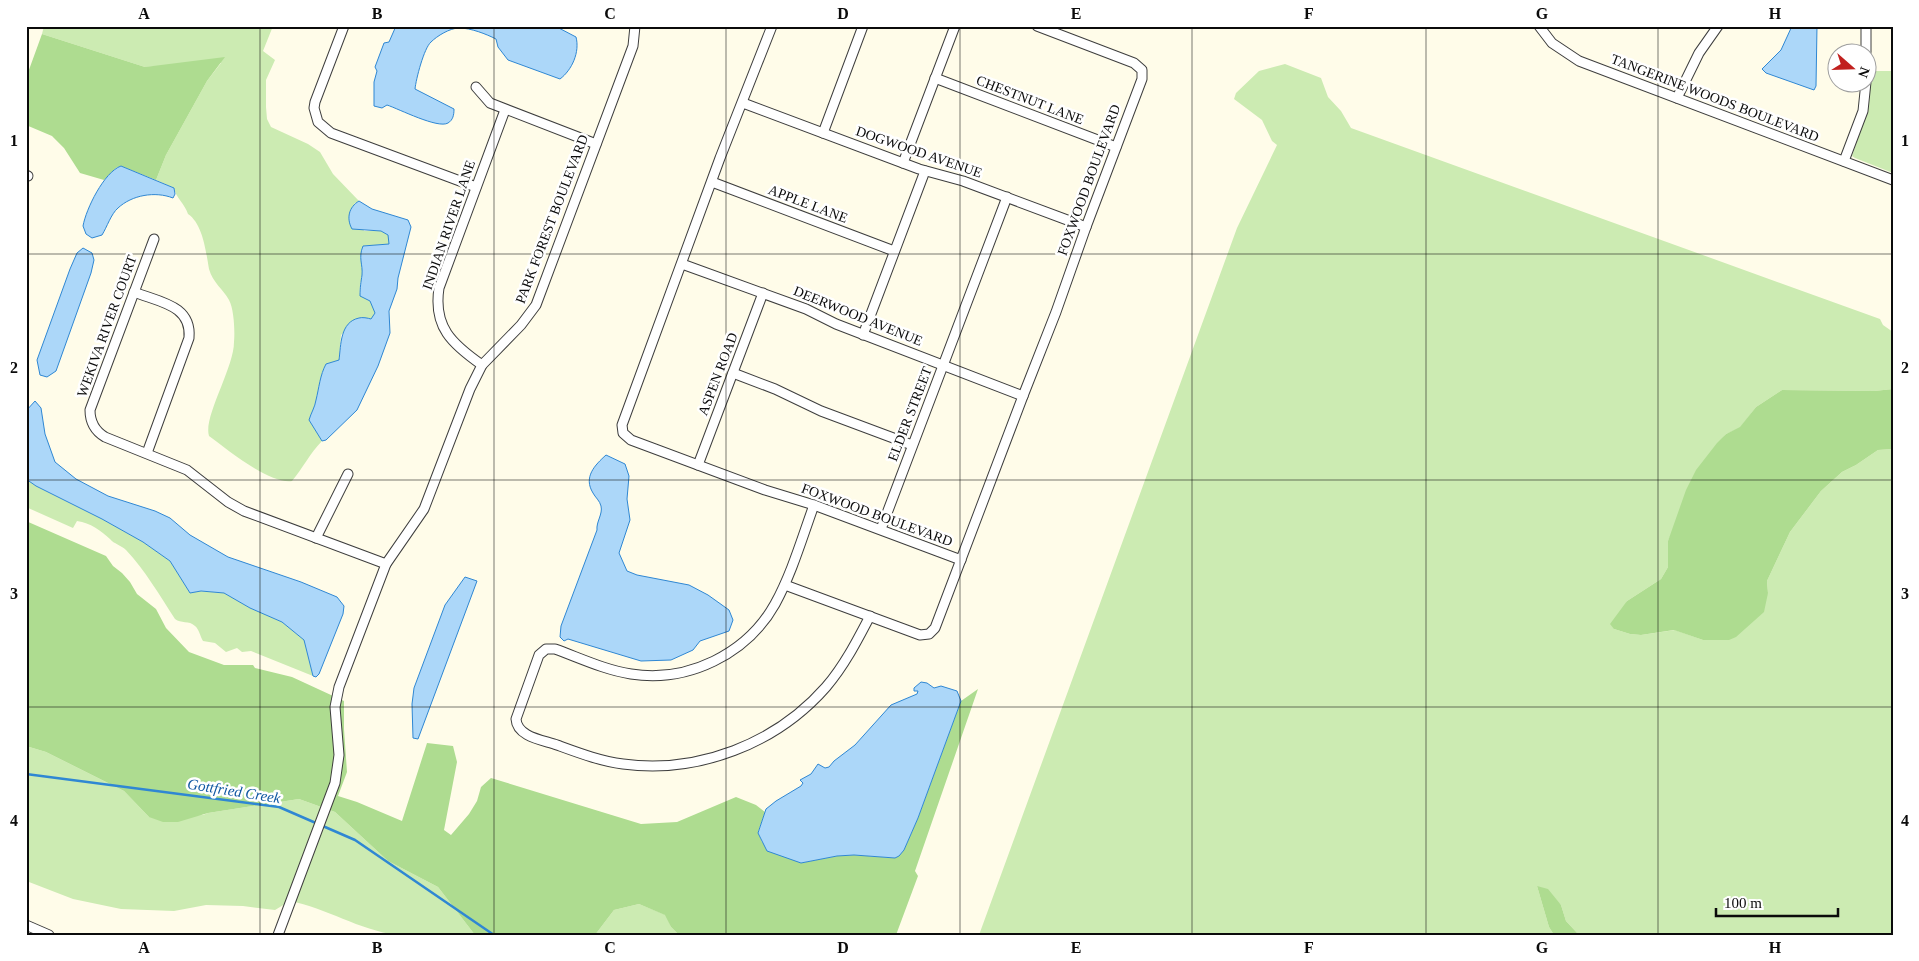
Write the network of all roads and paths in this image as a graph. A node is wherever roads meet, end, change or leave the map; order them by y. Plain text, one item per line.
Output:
1 (344, 26) edge
2 (636, 26) edge
3 (772, 26) edge
4 (863, 26) edge
5 (955, 26) edge
6 (1038, 26) edge
7 (1539, 26) edge
8 (1718, 26) edge
9 (1866, 26) edge
10 (1866, 42) edge
11 (935, 78) junction
12 (476, 87) dead end
13 (1865, 92) edge
14 (1677, 98) junction
15 (743, 103) junction
16 (505, 110) junction
17 (823, 133) junction
18 (596, 144) junction
19 (1116, 147) junction
20 (1844, 161) junction
21 (903, 163) junction
22 (924, 171) junction
23 (1893, 180) edge
24 (712, 182) junction
25 (476, 187) junction
26 (1007, 197) junction
27 (1086, 227) junction
28 (154, 240) dead end
29 (894, 251) junction
30 (682, 264) junction
31 (134, 292) junction
32 (763, 293) junction
33 (863, 335) junction
34 (482, 364) junction
35 (943, 365) junction
36 (733, 373) junction
37 (1023, 396) junction
38 (912, 445) junction
39 (147, 453) junction
40 (698, 465) junction
41 (348, 474) dead end
42 (814, 505) junction
43 (881, 529) junction
44 (316, 538) junction
45 (961, 560) junction
46 (386, 564) junction
47 (785, 585) junction
48 (870, 616) junction
49 (26, 925) edge
50 (50, 935) edge
51 (278, 935) edge

1 - 25 street
2 - 18 street, PARK FOREST BOULEVARD
3 - 15 street, FOXWOOD BOULEVARD
4 - 17 street
5 - 11 street
6 - 19 street, FOXWOOD BOULEVARD
7 - 14 street, TANGERINE WOODS BOULEVARD
8 - 14 street
9 - 10 street
11 - 19 street, CHESTNUT LANE
11 - 21 street
12 - 16 street
13 - 20 street
14 - 20 street, TANGERINE WOODS BOULEVARD
15 - 17 street, DOGWOOD AVENUE
15 - 24 street, FOXWOOD BOULEVARD
16 - 18 street
16 - 25 street, INDIAN RIVER LANE
17 - 21 street, DOGWOOD AVENUE
18 - 34 street, PARK FOREST BOULEVARD
19 - 27 street, FOXWOOD BOULEVARD
20 - 23 street, TANGERINE WOODS BOULEVARD
21 - 22 street, DOGWOOD AVENUE
22 - 26 street, DOGWOOD AVENUE
22 - 29 street
24 - 29 street, APPLE LANE
24 - 30 street, FOXWOOD BOULEVARD
25 - 34 street, INDIAN RIVER LANE
26 - 27 street, DOGWOOD AVENUE
26 - 35 street, ELDER STREET
27 - 37 street, FOXWOOD BOULEVARD
28 - 31 street, WEKIVA RIVER COURT
29 - 33 street
30 - 32 street, DEERWOOD AVENUE
30 - 40 street, FOXWOOD BOULEVARD
31 - 39 street
31 - 39 street, WEKIVA RIVER COURT
32 - 33 street, DEERWOOD AVENUE
32 - 36 street, ASPEN ROAD
33 - 35 street, DEERWOOD AVENUE
34 - 46 street, PARK FOREST BOULEVARD
35 - 37 street, DEERWOOD AVENUE
35 - 38 street, ELDER STREET
36 - 38 street
36 - 40 street, ASPEN ROAD
37 - 45 street, FOXWOOD BOULEVARD
38 - 43 street, ELDER STREET
39 - 44 street, WEKIVA RIVER COURT
40 - 42 street, FOXWOOD BOULEVARD
41 - 44 street
42 - 43 street, FOXWOOD BOULEVARD
42 - 47 street
43 - 45 street, FOXWOOD BOULEVARD
44 - 46 street, WEKIVA RIVER COURT
45 - 48 street
46 - 51 street, PARK FOREST BOULEVARD
47 - 48 street
47 - 48 street
49 - 50 street

